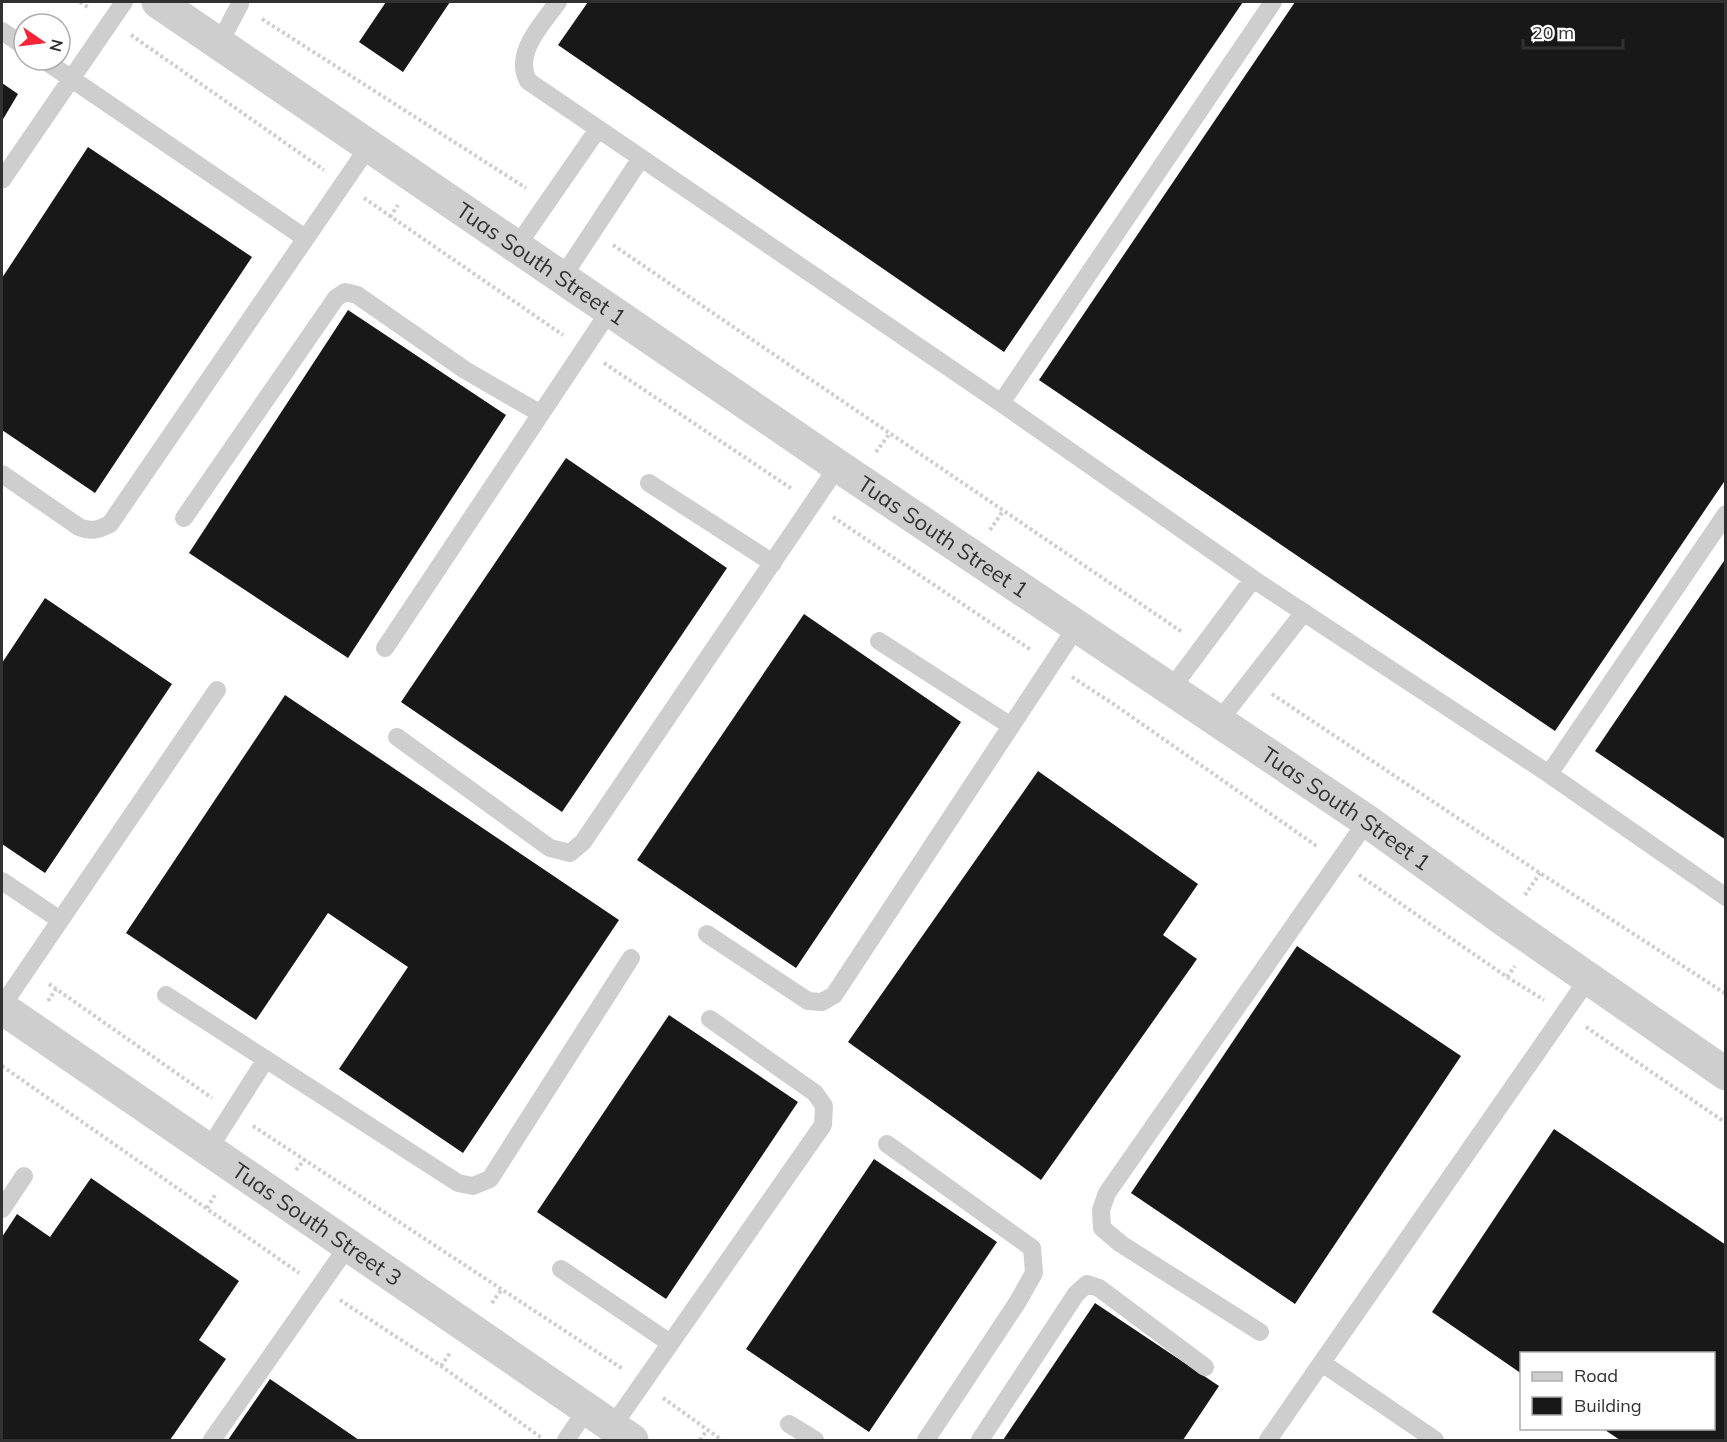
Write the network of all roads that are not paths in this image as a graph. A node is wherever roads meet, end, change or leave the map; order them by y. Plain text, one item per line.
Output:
1 (124, 2) edge
2 (158, 2) edge
3 (558, 2) edge
4 (1273, 2) edge
5 (240, 3) edge
6 (219, 44) junction
7 (62, 72) edge
8 (71, 78) junction
9 (598, 129) junction
10 (369, 146) junction
11 (641, 158) junction
12 (2, 180) edge
13 (305, 238) junction
14 (517, 246) junction
15 (562, 278) junction
16 (610, 310) junction
17 (1001, 403) junction
18 (541, 414) junction
19 (838, 466) junction
20 (2, 474) edge
21 (649, 483) dead end
22 (1725, 514) edge
23 (184, 518) dead end
24 (773, 563) junction
25 (1252, 579) junction
26 (1304, 612) junction
27 (1077, 626) junction
28 (879, 641) dead end
29 (385, 648) dead end
30 (1171, 689) junction
31 (217, 690) dead end
32 (1219, 722) junction
33 (1011, 726) junction
34 (397, 737) dead end
35 (1549, 774) junction
36 (1367, 821) junction
37 (2, 881) edge
38 (1725, 897) edge
39 (60, 920) junction
40 (707, 934) dead end
41 (631, 958) dead end
42 (1588, 979) junction
43 (166, 994) dead end
44 (2, 1007) edge
45 (710, 1019) dead end
46 (266, 1059) junction
47 (1723, 1067) edge
48 (887, 1144) dead end
49 (208, 1150) junction
50 (24, 1176) dead end
51 (2, 1209) edge
52 (348, 1246) junction
53 (561, 1269) dead end
54 (1260, 1332) dead end
55 (670, 1343) junction
56 (1322, 1363) junction
57 (1205, 1367) dead end
58 (789, 1424) dead end
59 (610, 1426) edge
60 (212, 1440) edge
61 (566, 1440) edge
62 (815, 1440) edge
63 (926, 1440) edge
64 (980, 1440) edge
65 (1268, 1440) edge
66 (1435, 1440) edge

1 - 8 lane
2 - 6 street, Tuas South Street 1
3 - 9 lane
4 - 17 lane
5 - 6 lane
6 - 10 street, Tuas South Street 1
7 - 8 lane
8 - 12 lane
8 - 13 lane
9 - 11 lane
9 - 14 lane
10 - 13 lane
10 - 14 street, Tuas South Street 1
11 - 15 lane
11 - 17 lane
13 - 20 lane
14 - 15 street, Tuas South Street 1
15 - 16 street, Tuas South Street 1
16 - 18 lane
16 - 19 street, Tuas South Street 1
17 - 25 lane
18 - 23 lane
18 - 29 lane
19 - 24 lane
19 - 27 street, Tuas South Street 1
21 - 24 lane
22 - 35 lane
24 - 34 lane
25 - 26 lane
25 - 30 lane
26 - 32 lane
26 - 35 lane
27 - 30 street, Tuas South Street 1
27 - 33 lane
28 - 33 lane
30 - 32 street, Tuas South Street 1
31 - 39 lane
32 - 36 street, Tuas South Street 1
33 - 40 lane
35 - 38 lane
36 - 42 street, Tuas South Street 1
36 - 54 lane
37 - 39 lane
39 - 44 lane
41 - 46 lane
42 - 47 street, Tuas South Street 1
42 - 56 lane
43 - 46 lane
44 - 49 street, Tuas South Street 3
45 - 55 lane
46 - 49 lane
48 - 63 lane
49 - 52 street, Tuas South Street 3
50 - 51 lane
52 - 59 street, Tuas South Street 3
52 - 60 lane
53 - 55 lane
55 - 59 lane
56 - 65 lane
56 - 66 lane
57 - 64 lane
58 - 62 lane
59 - 61 lane

